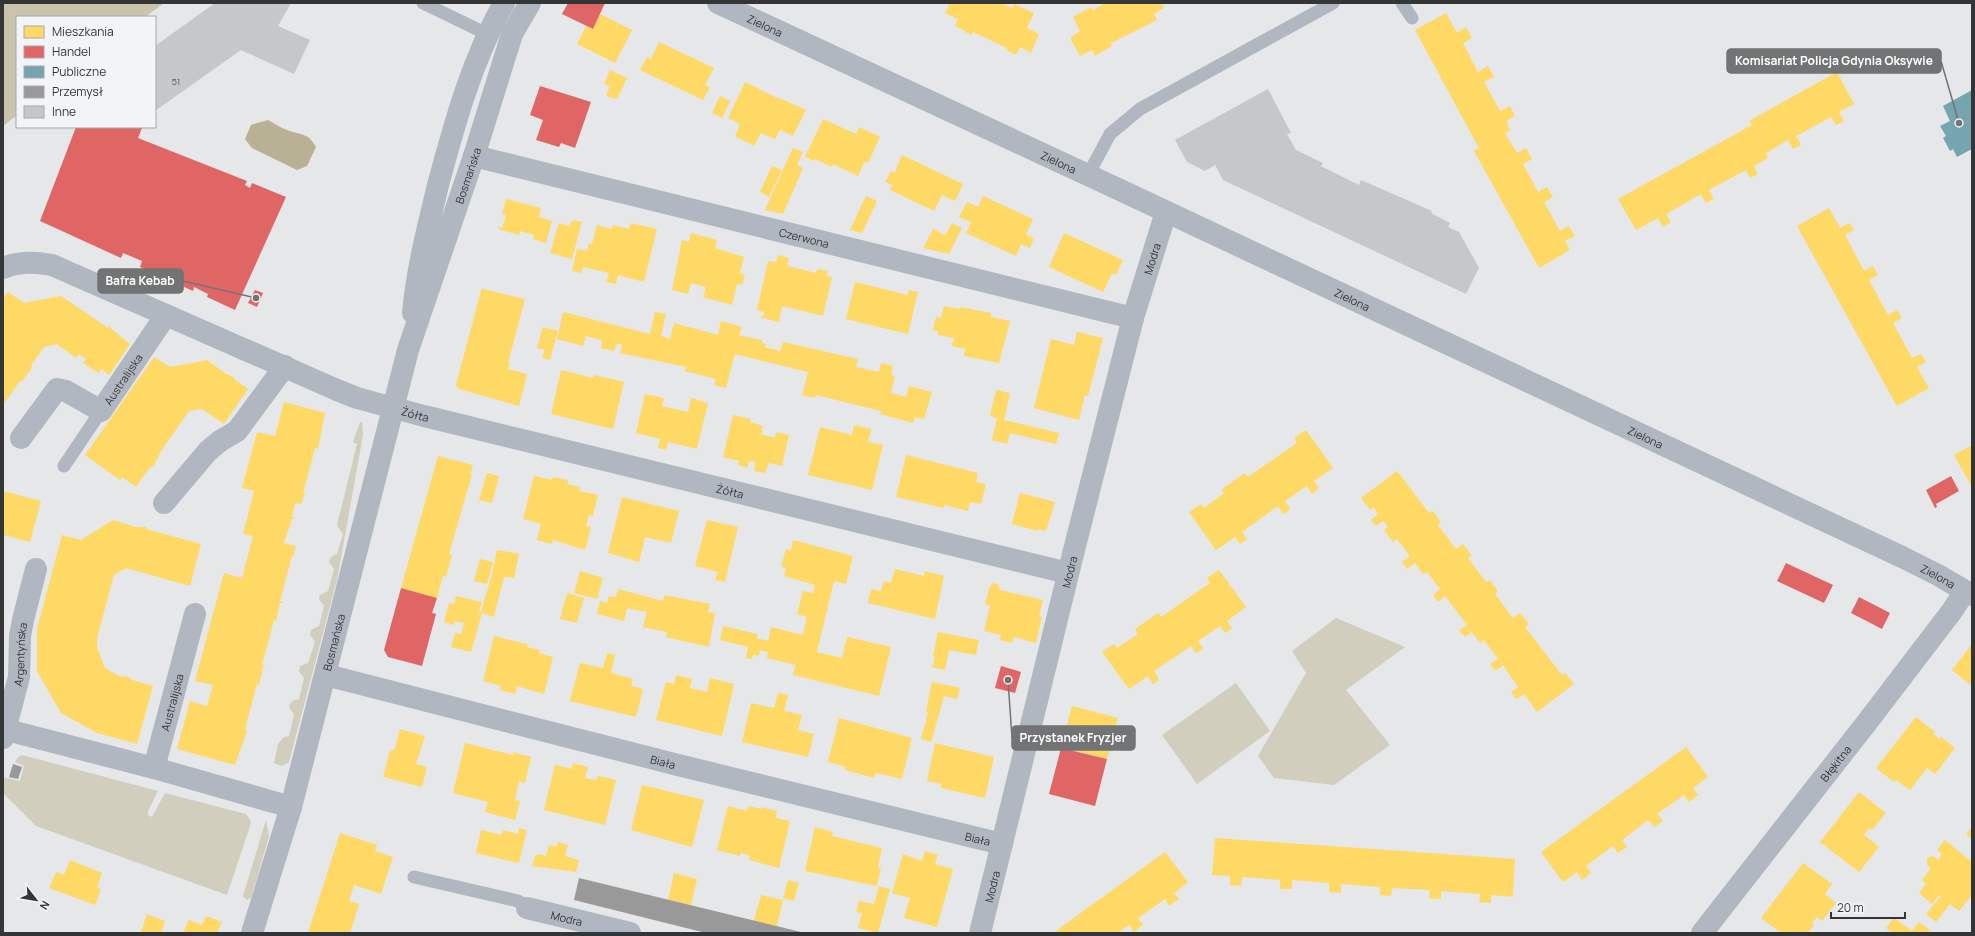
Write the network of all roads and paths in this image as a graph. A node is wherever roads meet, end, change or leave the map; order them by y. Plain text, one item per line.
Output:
1 (424, 3) edge
2 (504, 3) edge
3 (530, 3) edge
4 (1333, 3) edge
5 (1402, 3) edge
6 (723, 5) edge
7 (1412, 18) dead end
8 (487, 34) junction
9 (474, 156) junction
10 (1088, 175) junction
11 (1166, 212) junction
12 (3, 267) edge
13 (166, 315) junction
14 (1134, 318) junction
15 (408, 350) junction
16 (285, 366) junction
17 (392, 407) junction
18 (101, 411) junction
19 (21, 438) dead end
20 (64, 466) dead end
21 (164, 503) dead end
22 (36, 569) dead end
23 (1068, 573) junction
24 (1969, 593) edge
25 (195, 614) dead end
26 (326, 674) junction
27 (4, 733) edge
28 (154, 768) junction
29 (291, 807) junction
30 (1002, 844) junction
31 (414, 877) dead end
32 (527, 908) joint
33 (252, 933) edge
34 (630, 933) edge
35 (980, 933) edge
36 (1702, 933) edge

1 - 8 lane
2 - 8 street, Bosmańska
3 - 9 street, Bosmańska
4 - 10 lane
5 - 7 lane
6 - 10 street, Zielona
8 - 15 street, Bosmańska
9 - 14 street, Czerwona
9 - 15 street, Bosmańska
10 - 11 street, Zielona
11 - 14 street, Modra
11 - 24 street, Zielona
12 - 13 street
13 - 16 street
13 - 18 street, Australijska
14 - 23 street, Modra
15 - 17 street, Bosmańska
16 - 17 street
16 - 21 street
17 - 23 street, Żółta
17 - 26 street, Bosmańska
18 - 19 street, Australijska
18 - 20 lane
22 - 27 street, Argentyńska
23 - 30 street, Modra
24 - 36 street, Błękitna
25 - 28 street, Australijska
26 - 29 street, Bosmańska
26 - 30 street, Biała
27 - 28 street
28 - 29 street
29 - 33 street, Bosmańska
30 - 35 street, Modra
31 - 32 lane
32 - 34 street, Modra

